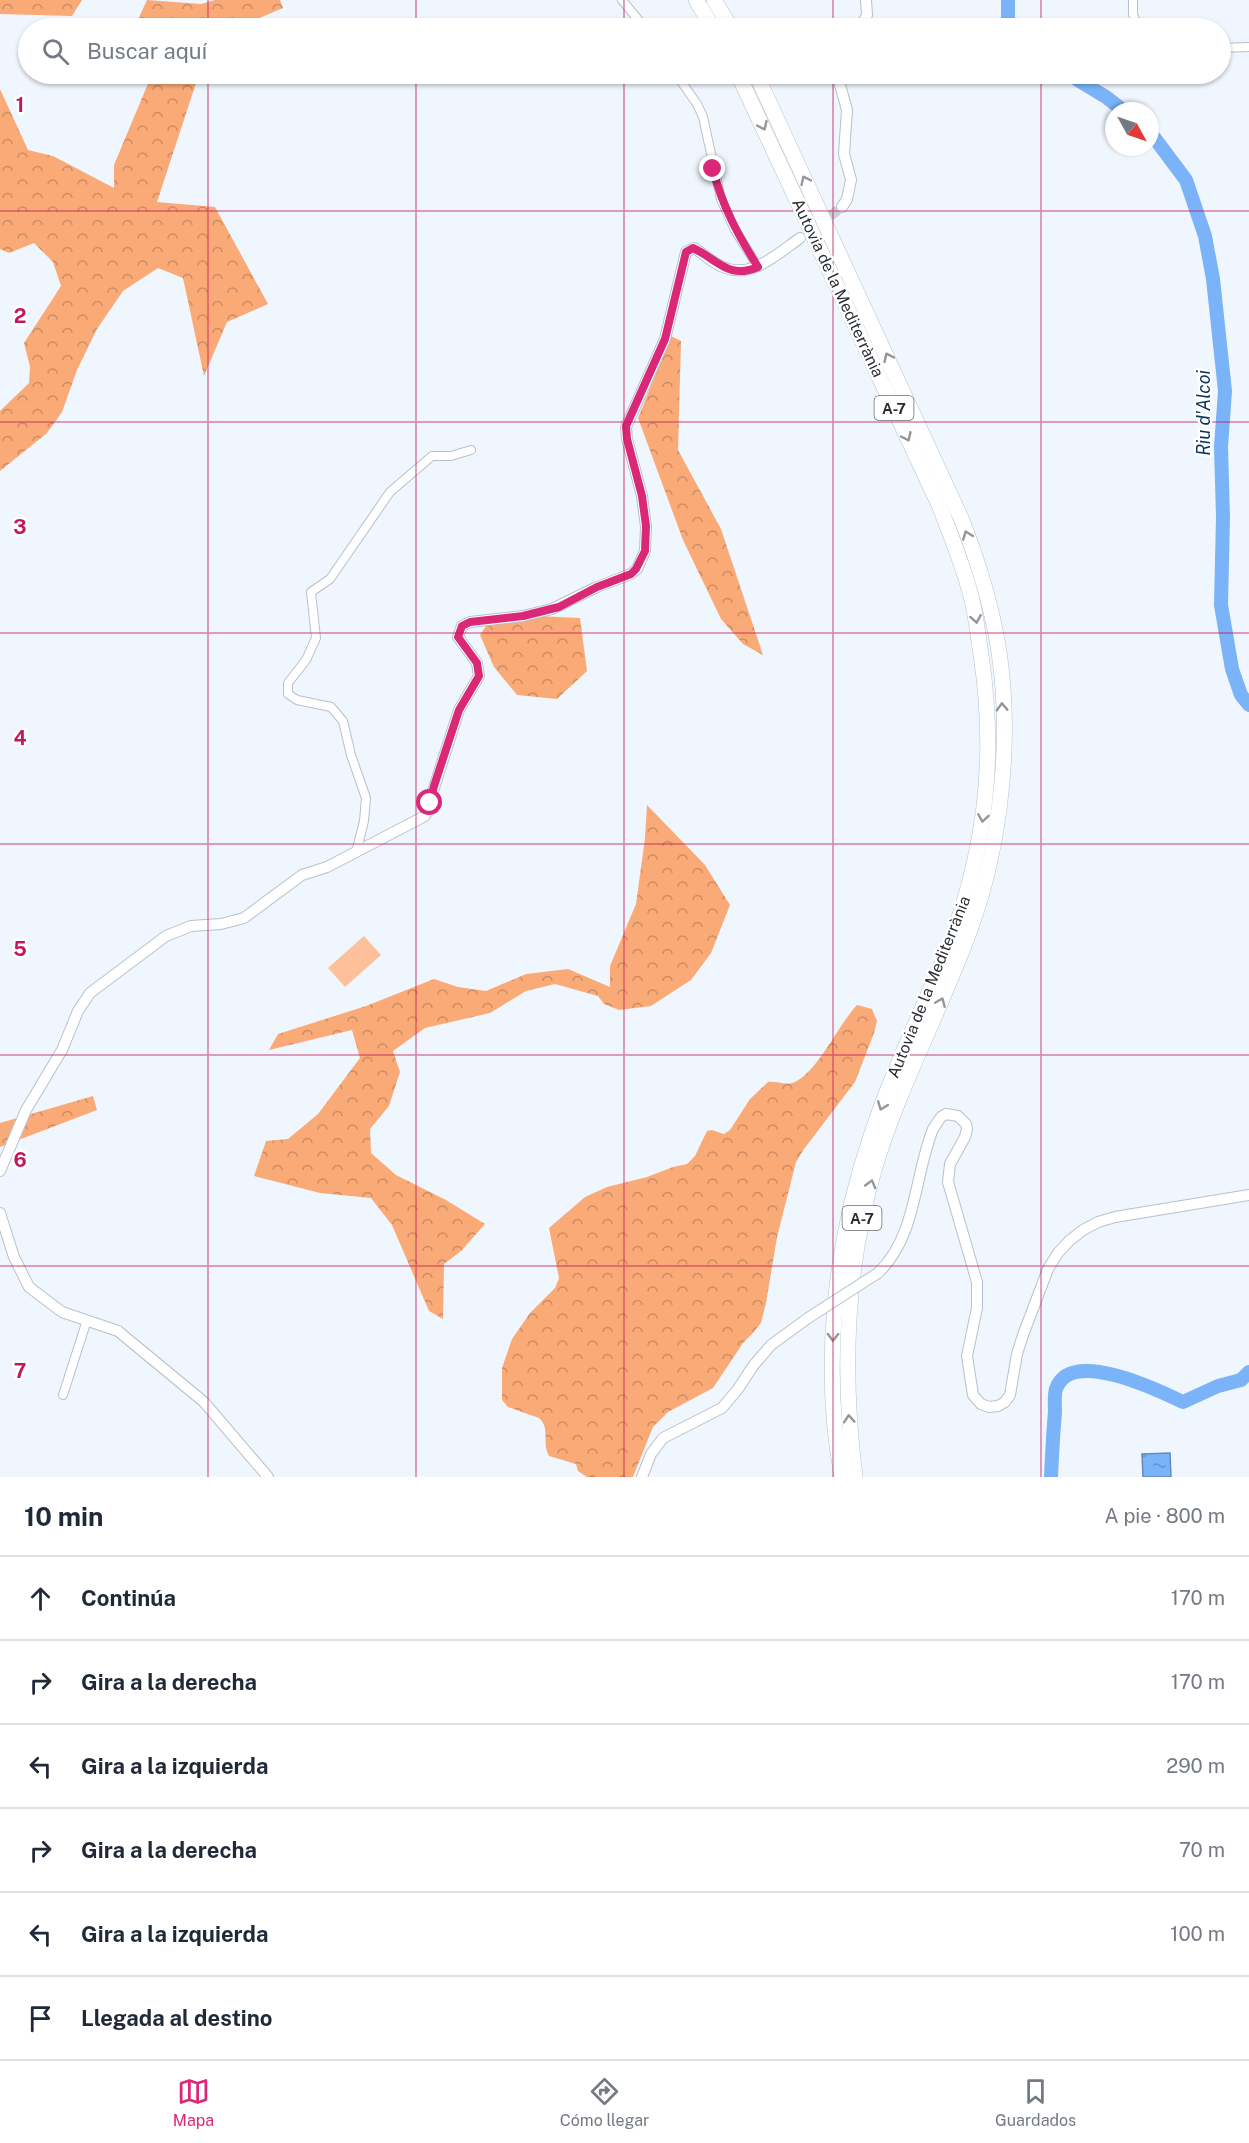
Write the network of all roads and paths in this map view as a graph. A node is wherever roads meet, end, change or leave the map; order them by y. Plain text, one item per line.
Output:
1 (622, 0) edge
2 (696, 0) edge
3 (714, 0) edge
4 (866, 0) edge
5 (1133, 0) edge
6 (637, 18) edge
7 (707, 18) edge
8 (726, 18) edge
9 (865, 18) edge
10 (1134, 18) edge
11 (1249, 47) edge
12 (1231, 48) edge
13 (683, 84) edge
14 (743, 84) edge
15 (761, 84) edge
16 (840, 84) edge
17 (842, 207) tunnel mouth
18 (800, 238) dead end
19 (758, 267) junction
20 (471, 450) dead end
21 (995, 760) junction
22 (356, 853) junction
23 (945, 974) junction
24 (0, 1171) edge
25 (1248, 1195) edge
26 (0, 1213) edge
27 (87, 1320) junction
28 (63, 1395) dead end
29 (268, 1477) edge
30 (642, 1477) edge
31 (842, 1477) edge
32 (855, 1477) edge

1 - 6 street
2 - 7 highway
3 - 8 highway
4 - 9 street
5 - 10 street
11 - 12 street
13 - 19 street
14 -> 21 highway, Autovia de la Mediterrània / A-7
21 -> 15 highway, Autovia de la Mediterrània / A-7
16 - 17 street
18 - 19 street
19 - 22 street
20 - 22 street
21 - 23 highway, Autovia de la Mediterrània / A-7
22 - 24 street
23 -> 31 highway, Autovia de la Mediterrània / A-7
32 -> 23 highway, Autovia de la Mediterrània / A-7
25 - 30 street, bridge
26 - 27 street
27 - 28 street
27 - 29 street

